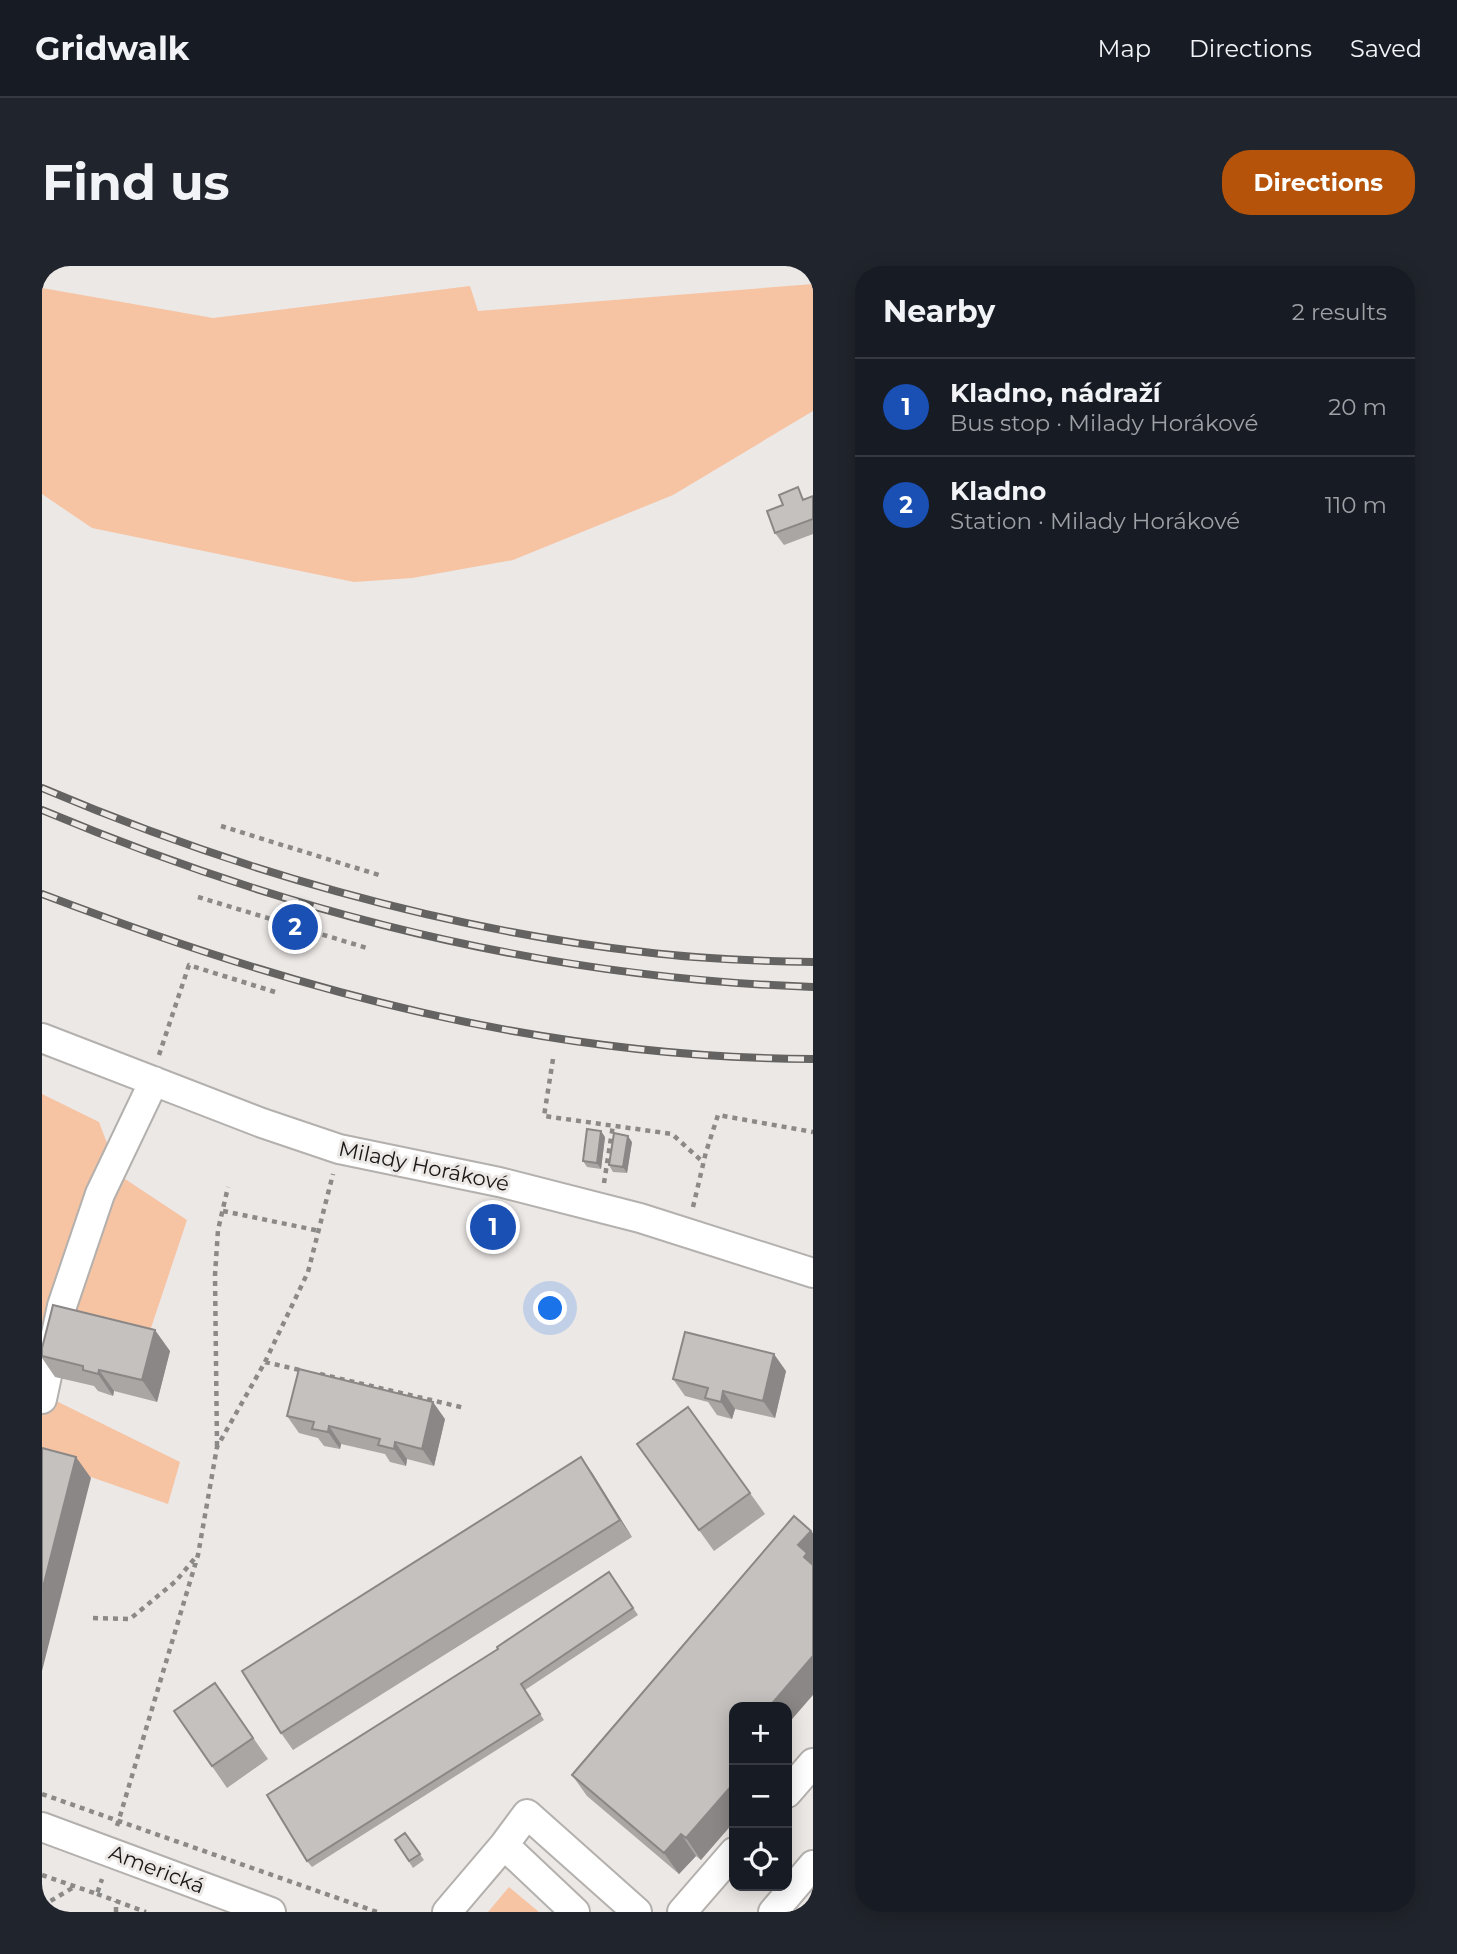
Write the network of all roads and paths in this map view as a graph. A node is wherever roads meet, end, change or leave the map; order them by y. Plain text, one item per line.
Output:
1 (221, 825) dead end
2 (382, 876) dead end
3 (198, 897) dead end
4 (367, 948) dead end
5 (275, 992) dead end
6 (42, 1038) edge
7 (553, 1059) dead end
8 (162, 1070) junction
9 (613, 1125) junction
10 (813, 1132) edge
11 (704, 1163) junction
12 (604, 1185) dead end
13 (228, 1187) dead end
14 (694, 1206) dead end
15 (223, 1211) junction
16 (813, 1273) edge
17 (265, 1362) junction
18 (305, 1371) edge
19 (318, 1374) edge
20 (42, 1399) edge
21 (465, 1408) dead end
22 (217, 1447) junction
23 (198, 1555) junction
24 (93, 1618) dead end
25 (813, 1763) edge
26 (792, 1787) edge
27 (42, 1794) edge
28 (118, 1824) junction
29 (42, 1827) edge
30 (504, 1845) junction
31 (729, 1858) edge
32 (813, 1865) edge
33 (42, 1875) edge
34 (102, 1880) dead end
35 (75, 1887) junction
36 (97, 1895) junction
37 (117, 1901) junction
38 (42, 1906) edge
39 (116, 1912) edge
40 (146, 1912) edge
41 (271, 1912) edge
42 (377, 1912) edge
43 (447, 1912) edge
44 (575, 1912) edge
45 (637, 1912) edge
46 (681, 1912) edge
47 (773, 1912) edge

1 - 2 path
3 - 4 path
5 - 8 path
6 - 8 street, Milady Horákové
7 - 9 path
8 - 16 street, Milady Horákové
8 - 20 street
9 - 11 path
9 - 12 path
10 - 11 path
11 - 14 path
13 - 15 path
15 - 17 path
15 - 22 path
17 - 18 path
17 - 22 path
19 - 21 path
22 - 23 path
23 - 24 path
23 - 28 path
25 - 26 street
27 - 28 path
28 - 42 path
29 - 41 street, Americká
30 - 43 street
30 - 44 street
30 - 45 street
31 - 46 street
32 - 47 street
33 - 35 path
34 - 36 path
35 - 36 path
35 - 38 path
36 - 37 path
37 - 39 path
37 - 40 path

